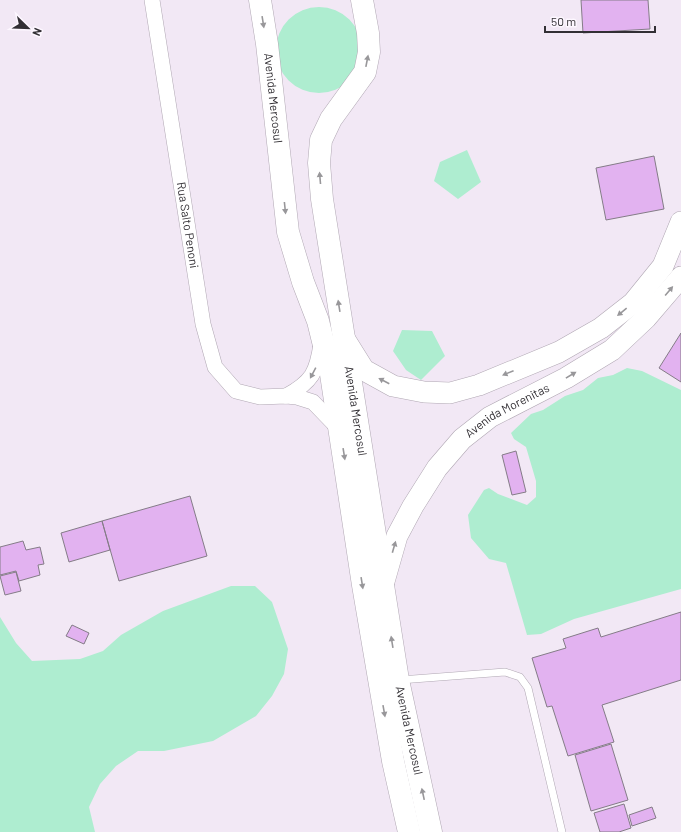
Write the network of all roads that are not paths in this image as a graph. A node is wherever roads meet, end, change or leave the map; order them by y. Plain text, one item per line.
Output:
1 (152, 0) edge
2 (260, 0) edge
3 (362, 0) edge
4 (681, 222) edge
5 (681, 277) edge
6 (343, 336) junction
7 (322, 339) junction
8 (286, 396) junction
9 (340, 431) junction
10 (383, 585) junction
11 (398, 680) junction
12 (393, 761) junction
13 (395, 832) edge
14 (409, 832) edge
15 (431, 832) edge
16 (562, 832) edge

1 - 8 street, Rua Salto Penoni
2 -> 7 highway, Avenida Mercosul
6 -> 3 highway, Avenida Mercosul
4 -> 6 main road
10 -> 5 main road, Avenida Morenitas
6 - 10 highway, Avenida Mercosul
7 -> 8 street, Rua Salto Penoni
7 - 9 highway, Avenida Mercosul
8 - 9 street, Rua Salto Penoni
9 -> 12 highway, Avenida Mercosul
11 -> 10 highway, Avenida Mercosul
15 -> 11 highway, Avenida Mercosul
11 - 16 lane
12 - 13 highway
12 - 14 highway

